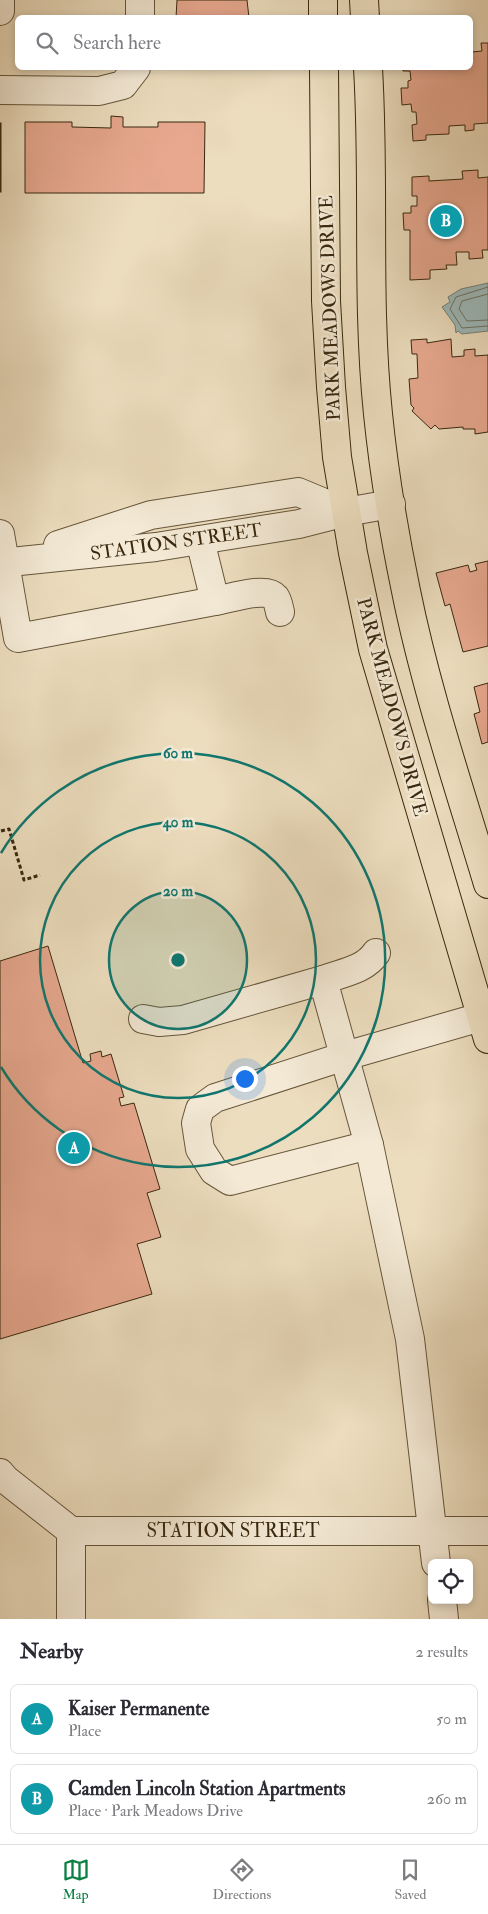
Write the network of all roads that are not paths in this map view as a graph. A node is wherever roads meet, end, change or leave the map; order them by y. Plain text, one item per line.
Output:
1 (0, 0) edge
2 (140, 0) edge
3 (323, 0) edge
4 (364, 0) edge
5 (0, 11) edge
6 (140, 15) edge
7 (323, 15) edge
8 (365, 15) edge
9 (134, 70) edge
10 (324, 70) edge
11 (368, 70) edge
12 (0, 90) edge
13 (391, 504) junction
14 (346, 512) junction
15 (0, 534) edge
16 (200, 540) junction
17 (2, 563) edge
18 (216, 601) junction
19 (280, 612) dead end
20 (488, 884) edge
21 (376, 953) dead end
22 (323, 980) junction
23 (143, 1019) dead end
24 (486, 1024) edge
25 (345, 1056) junction
26 (369, 1145) junction
27 (0, 1473) edge
28 (71, 1531) junction
29 (431, 1531) junction
30 (488, 1531) edge
31 (435, 1559) edge
32 (442, 1604) edge
33 (71, 1619) edge
34 (444, 1619) edge

1 - 5 street
2 - 6 street
3 - 7 main road
4 - 8 main road
9 - 12 street
10 - 14 main road, PARK MEADOWS DRIVE
11 - 13 main road
13 - 14 street, STATION STREET
13 - 20 main road
14 - 16 street, STATION STREET
14 - 17 street, STATION STREET
14 - 24 main road, PARK MEADOWS DRIVE
15 - 17 street
16 - 17 street, STATION STREET
16 - 18 street
17 - 18 street
18 - 19 street
21 - 22 street
22 - 23 street
22 - 25 street
24 - 25 street
25 - 26 street
25 - 26 street
26 - 29 street
27 - 28 street
28 - 29 street, STATION STREET
28 - 33 street
29 - 30 street, STATION STREET
29 - 31 street
32 - 34 street

